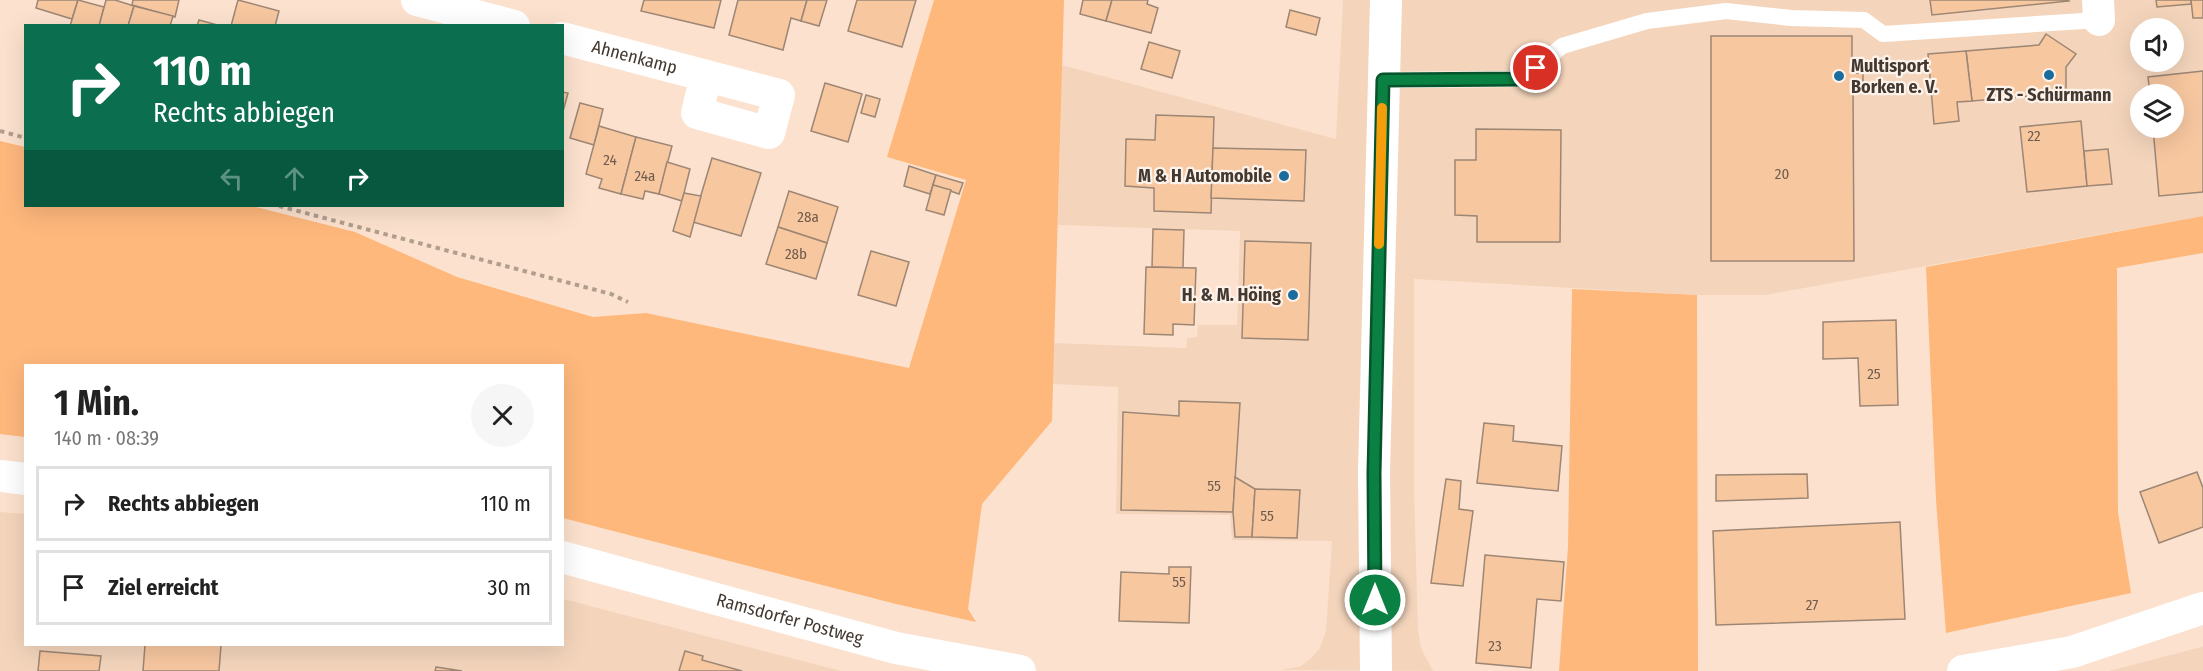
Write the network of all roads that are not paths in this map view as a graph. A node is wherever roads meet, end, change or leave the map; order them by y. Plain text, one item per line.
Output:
1 (417, 0) edge
2 (1386, 0) edge
3 (2099, 10) edge
4 (506, 24) edge
5 (564, 39) edge
6 (706, 76) dead end
7 (1383, 80) junction
8 (0, 476) edge
9 (24, 479) edge
10 (564, 558) edge
11 (2203, 608) edge
12 (894, 660) edge
13 (1020, 671) edge
14 (1376, 671) edge
15 (1963, 671) edge

1 - 4 street
2 - 7 street
3 - 7 lane
5 - 6 street, Ahnenkamp
7 - 14 street
8 - 9 street
10 - 12 street, Ramsdorfer Postweg
11 - 15 street
12 - 13 street, Ramsdorfer Postweg

